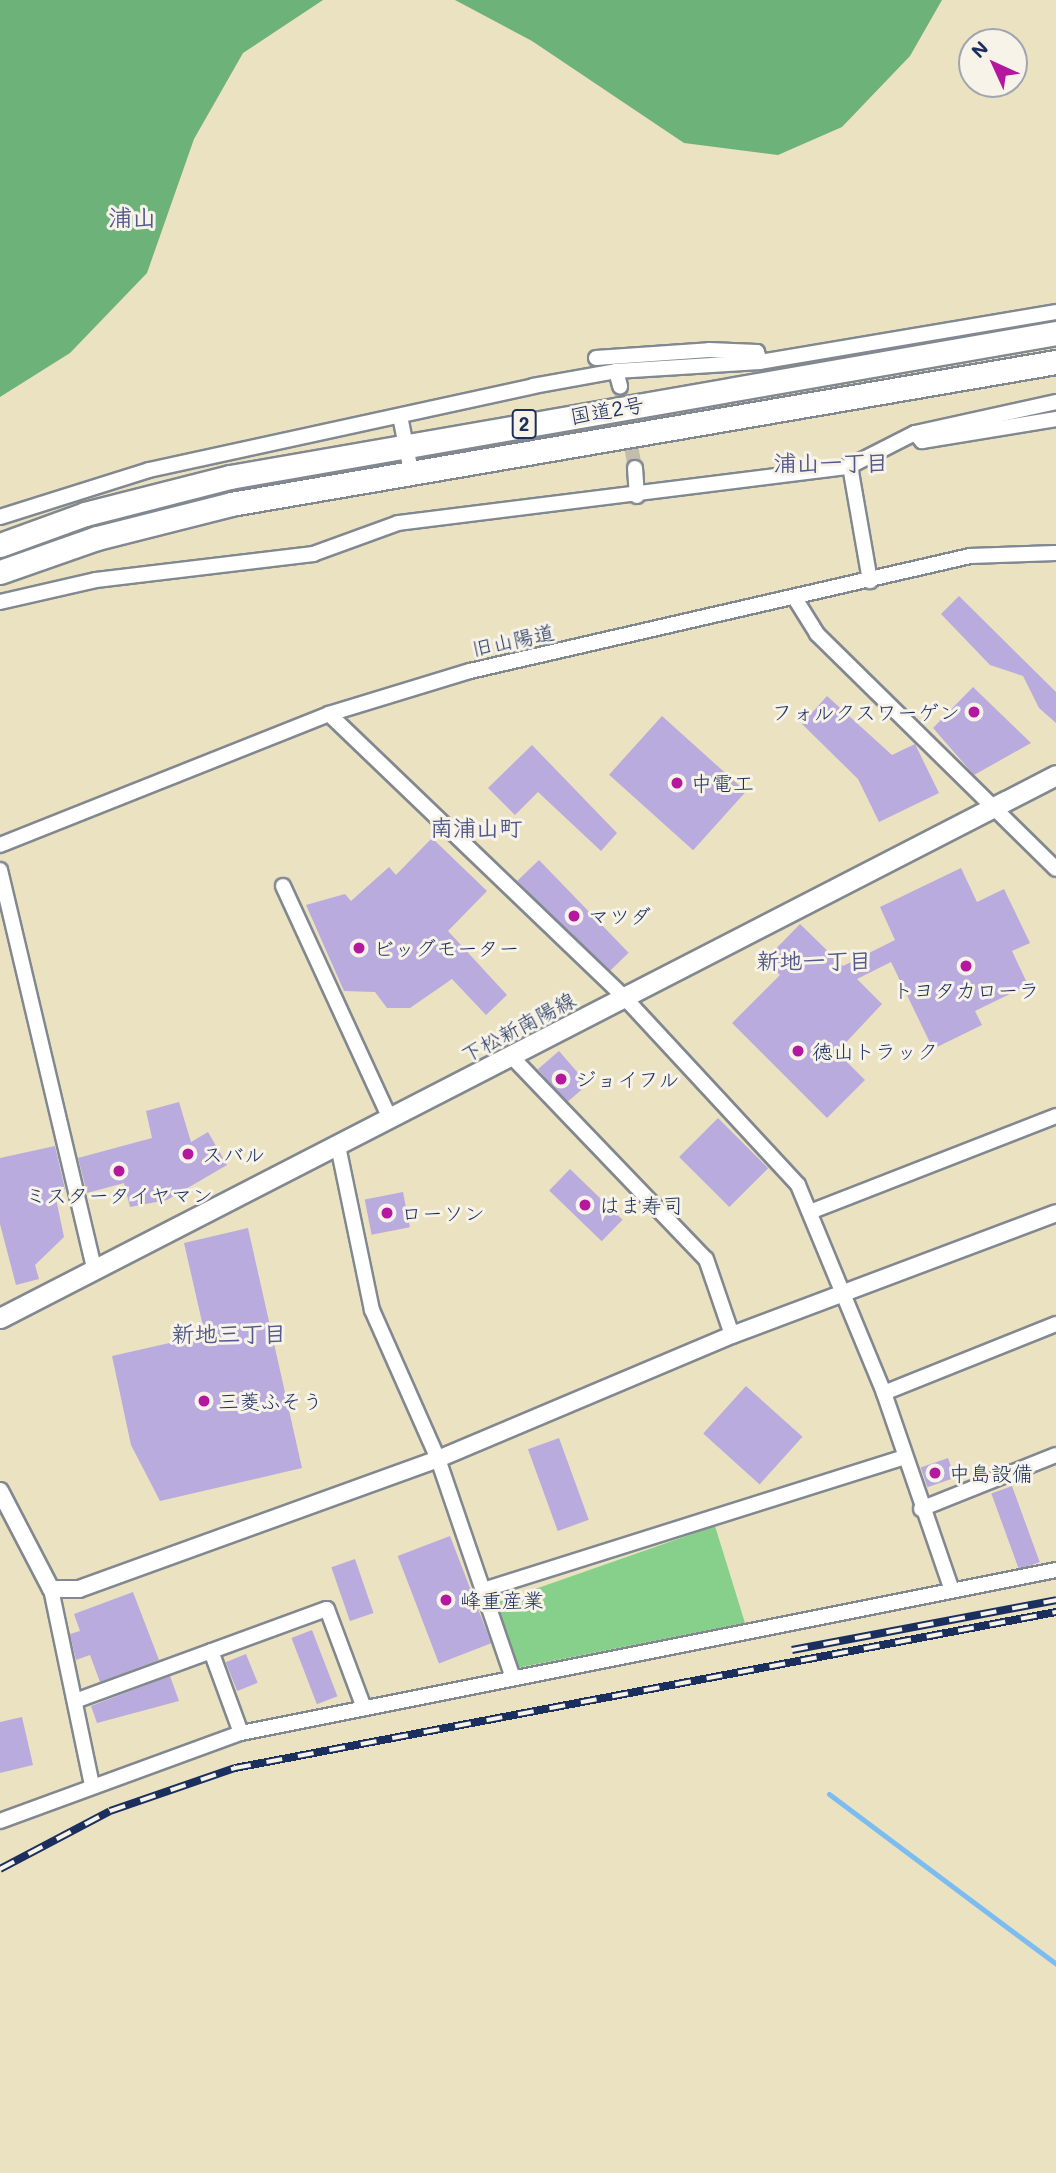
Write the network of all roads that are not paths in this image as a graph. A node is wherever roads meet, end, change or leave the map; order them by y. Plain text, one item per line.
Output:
1 (1056, 312) edge
2 (1056, 333) edge
3 (596, 358) dead end
4 (760, 362) junction
5 (1056, 362) edge
6 (1056, 402) edge
7 (400, 416) junction
8 (1056, 419) edge
9 (915, 433) junction
10 (405, 444) junction
11 (850, 466) junction
12 (635, 468) tunnel mouth
13 (411, 471) junction
14 (637, 496) junction
15 (0, 517) edge
16 (0, 545) edge
17 (1056, 553) edge
18 (0, 572) edge
19 (870, 581) junction
20 (796, 600) junction
21 (0, 602) edge
22 (329, 714) junction
23 (1056, 775) edge
24 (995, 808) junction
25 (0, 845) edge
26 (1056, 869) edge
27 (0, 870) edge
28 (283, 886) dead end
29 (624, 997) junction
30 (511, 1056) junction
31 (1056, 1116) edge
32 (390, 1119) junction
33 (338, 1146) junction
34 (810, 1212) junction
35 (1056, 1213) edge
36 (94, 1269) junction
37 (843, 1293) junction
38 (0, 1318) edge
39 (1056, 1324) edge
40 (732, 1335) junction
41 (884, 1393) junction
42 (1056, 1455) edge
43 (905, 1457) junction
44 (438, 1459) junction
45 (0, 1491) edge
46 (921, 1509) junction
47 (1056, 1570) edge
48 (51, 1589) junction
49 (483, 1590) junction
50 (952, 1590) junction
51 (211, 1651) junction
52 (512, 1675) junction
53 (75, 1702) junction
54 (364, 1708) junction
55 (242, 1733) junction
56 (92, 1786) junction
57 (0, 1821) edge

1 - 4 street
2 - 10 highway, 国道2号 / 2
3 - 4 street
4 - 7 street
5 - 13 highway, 国道2号 / 2
6 - 9 street
7 - 10 street
7 - 15 street
8 - 9 street
9 - 11 street
10 - 13 street
10 - 16 highway, 国道2号 / 2
11 - 14 street
11 - 19 street
12 - 14 street
13 - 18 highway, 国道2号 / 2
14 - 21 street
17 - 19 street, 旧山陽道
19 - 20 street, 旧山陽道
20 - 22 street, 旧山陽道
20 - 24 street
22 - 25 street, 旧山陽道
22 - 29 street
23 - 24 main road, 下松新南陽線
24 - 26 street
24 - 29 main road, 下松新南陽線
27 - 36 street
28 - 32 street
29 - 30 main road, 下松新南陽線
29 - 34 street
30 - 32 main road, 下松新南陽線
30 - 40 street
31 - 34 street
32 - 33 main road, 下松新南陽線
33 - 36 main road, 下松新南陽線
33 - 44 street
34 - 37 street
35 - 37 street
36 - 38 main road, 下松新南陽線
37 - 40 street
37 - 41 street
39 - 41 street
40 - 44 street
41 - 43 street
42 - 46 street
43 - 46 street
43 - 49 street
44 - 48 street
44 - 49 street
45 - 48 street
46 - 50 street
47 - 50 street
48 - 53 street
49 - 52 street
50 - 52 street
51 - 53 street
51 - 54 street
51 - 55 street
52 - 54 street
53 - 56 street
54 - 55 street
55 - 56 street
56 - 57 street

